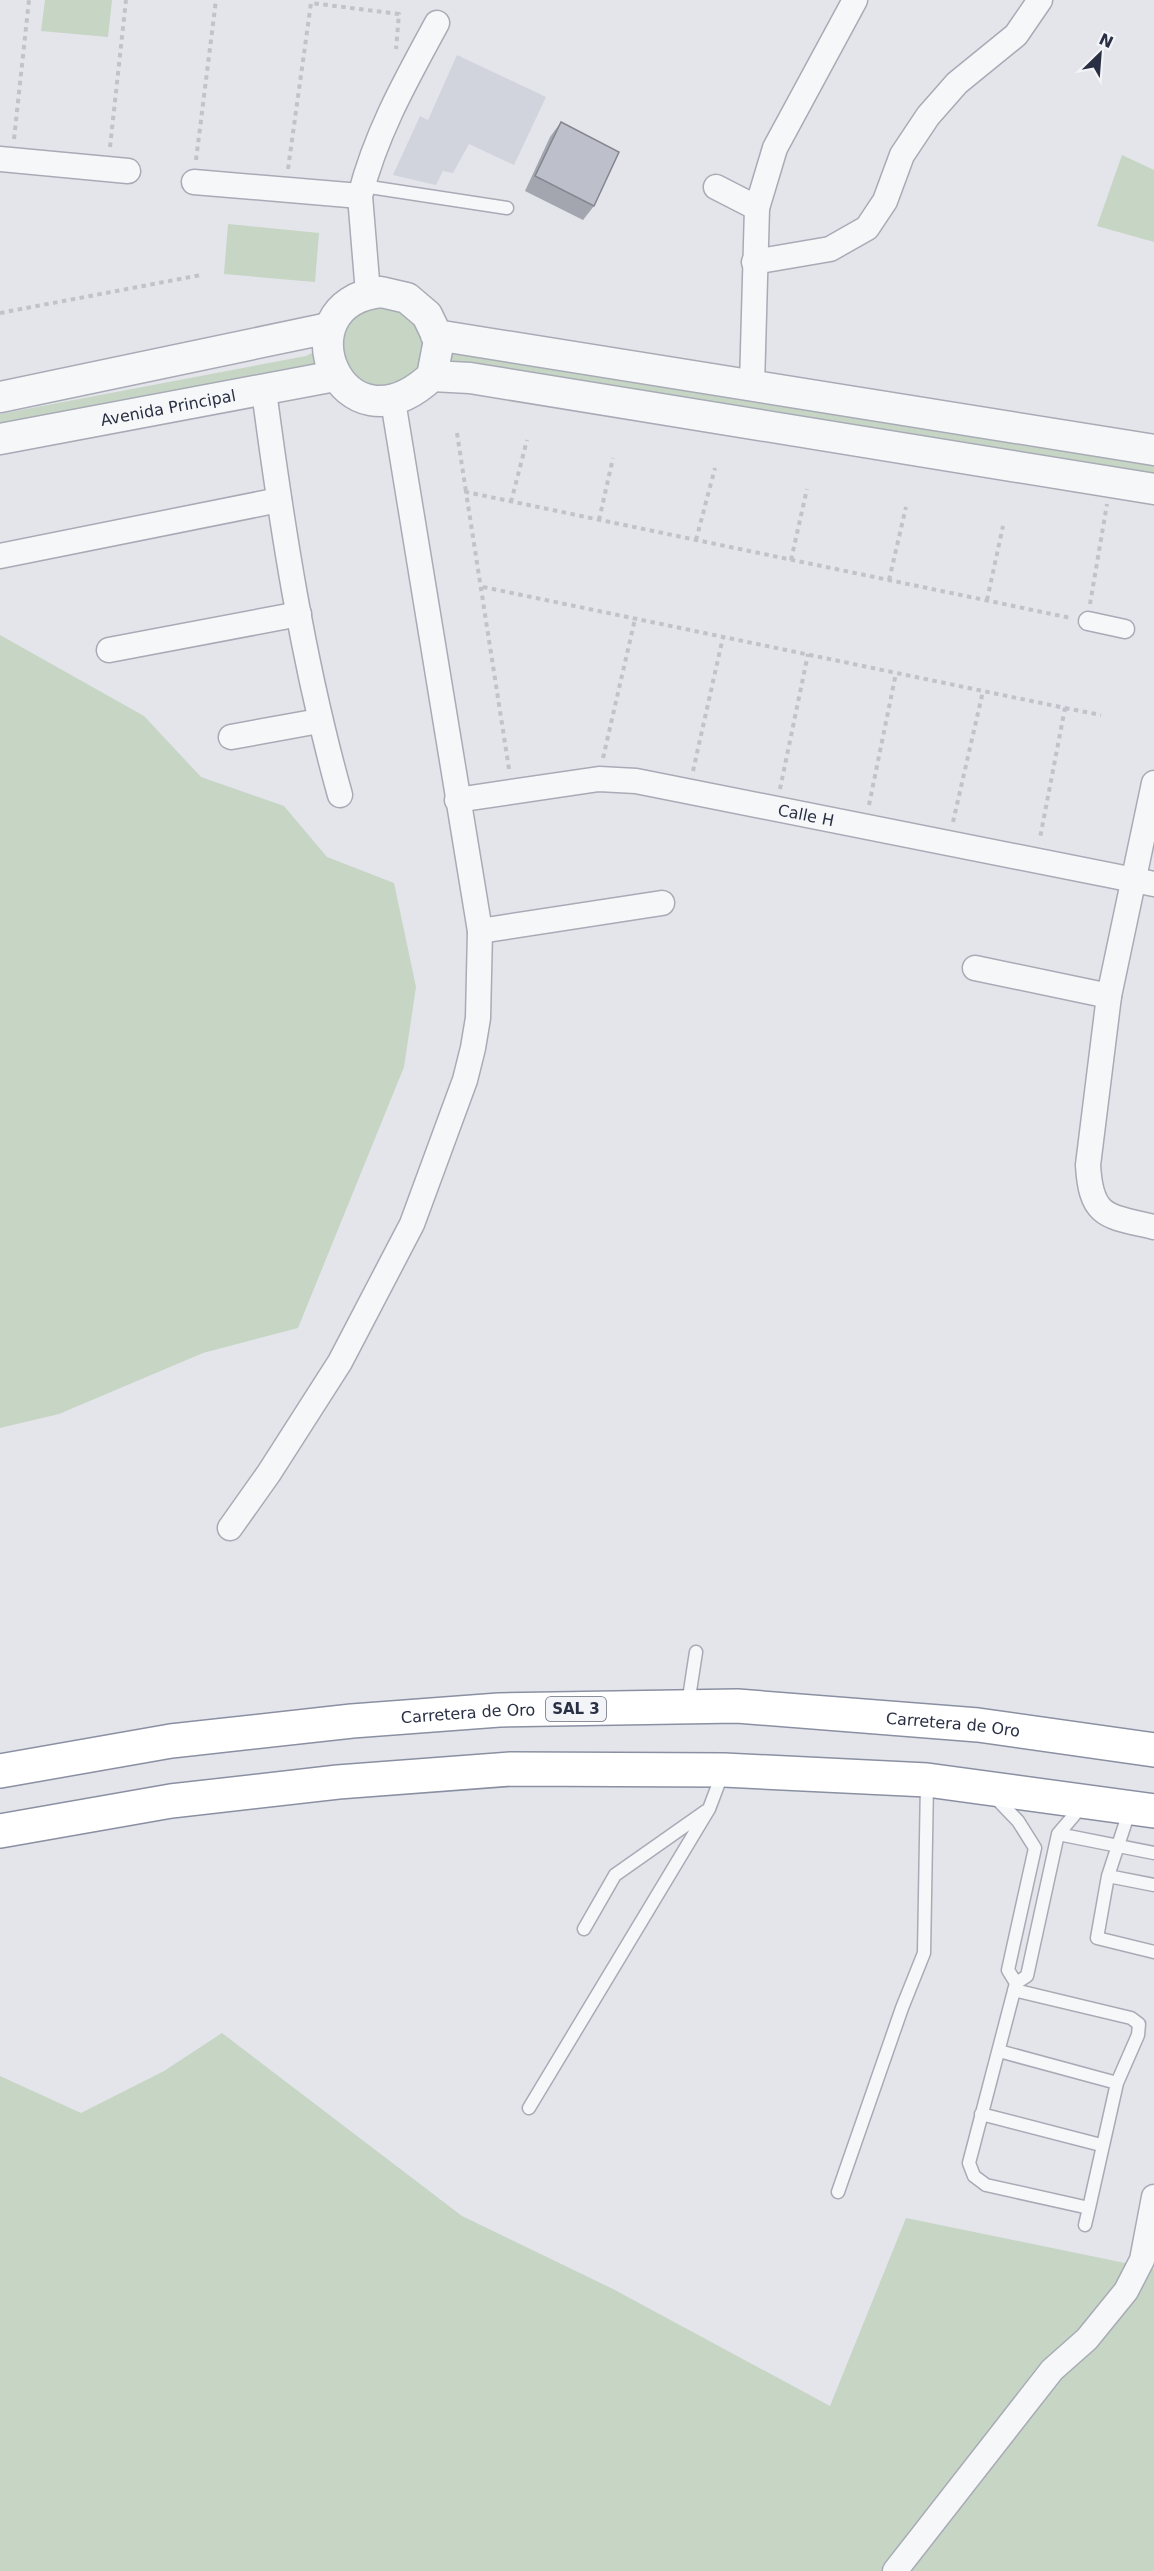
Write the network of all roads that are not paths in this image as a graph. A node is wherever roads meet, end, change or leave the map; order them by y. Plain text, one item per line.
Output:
1 (855, 0) edge
2 (1040, 0) edge
3 (437, 23) dead end
4 (6, 160) edge
5 (118, 170) road end
6 (194, 182) road end
7 (716, 187) dead end
8 (362, 191) junction
9 (507, 208) dead end
10 (757, 208) junction
11 (754, 262) junction
12 (368, 293) junction
13 (329, 328) junction
14 (436, 334) junction
15 (335, 376) junction
16 (432, 376) junction
17 (752, 385) junction
18 (264, 391) junction
19 (0, 398) edge
20 (393, 401) junction
21 (0, 439) edge
22 (1154, 450) edge
23 (1154, 489) edge
24 (279, 500) junction
25 (0, 556) edge
26 (299, 614) junction
27 (1088, 621) road end
28 (1125, 629) dead end
29 (109, 650) dead end
30 (319, 721) junction
31 (231, 737) dead end
32 (1154, 783) edge
33 (340, 795) dead end
34 (457, 800) junction
35 (1144, 882) edge
36 (662, 903) dead end
37 (480, 931) junction
38 (975, 968) dead end
39 (1109, 996) junction
40 (1154, 1227) edge
41 (230, 1528) dead end
42 (696, 1652) dead end
43 (687, 1709) junction
44 (1154, 1750) edge
45 (724, 1770) junction
46 (3, 1774) edge
47 (927, 1780) junction
48 (986, 1788) junction
49 (1087, 1801) junction
50 (709, 1809) junction
51 (1143, 1809) edge
52 (8, 1824) edge
53 (1058, 1834) junction
54 (1118, 1846) junction
55 (1154, 1853) edge
56 (1108, 1876) junction
57 (1154, 1886) edge
58 (584, 1929) dead end
59 (1154, 1952) edge
60 (1015, 1986) junction
61 (999, 2051) junction
62 (1117, 2083) junction
63 (530, 2109) dead end
64 (981, 2114) junction
65 (1101, 2145) junction
66 (838, 2192) dead end
67 (1154, 2197) edge
68 (1089, 2208) junction
69 (1085, 2225) dead end
70 (895, 2571) edge

1 - 10 street
2 - 11 street
3 - 8 street
4 - 5 street
6 - 8 street
7 - 10 street
8 - 9 lane
8 - 12 street
10 - 11 street
11 - 17 street
12 - 13 street
12 - 14 street
13 - 15 street
13 - 19 street
14 - 16 street
14 - 17 street
15 - 18 street, Avenida Principal
15 - 20 street
16 - 20 street
16 - 23 street
17 - 22 street
18 - 21 street, Avenida Principal
18 - 24 street
20 - 34 street
24 - 25 street
24 - 26 street
26 - 29 street
26 - 30 street
27 - 28 street
30 - 31 street
30 - 33 street
32 - 35 street
34 - 35 street, Calle H
34 - 37 street
35 - 39 street
36 - 37 street
37 - 41 street
38 - 39 street
39 - 40 street
42 - 43 lane
43 - 44 highway, Carretera de Oro / SAL 3
43 - 46 highway, Carretera de Oro / SAL 3
45 - 47 highway
45 - 50 lane
45 - 52 highway
47 - 48 highway
47 - 66 lane
48 - 49 highway
48 - 60 lane
49 - 51 highway
49 - 53 lane
50 - 58 lane
50 - 63 lane
51 - 54 lane
53 - 54 lane
53 - 60 lane
54 - 55 lane
54 - 56 lane
56 - 57 lane
56 - 59 lane
60 - 61 lane
60 - 62 lane
61 - 62 lane
61 - 64 lane
62 - 65 lane
64 - 65 lane
64 - 68 lane
65 - 68 lane
67 - 70 street
68 - 69 lane

